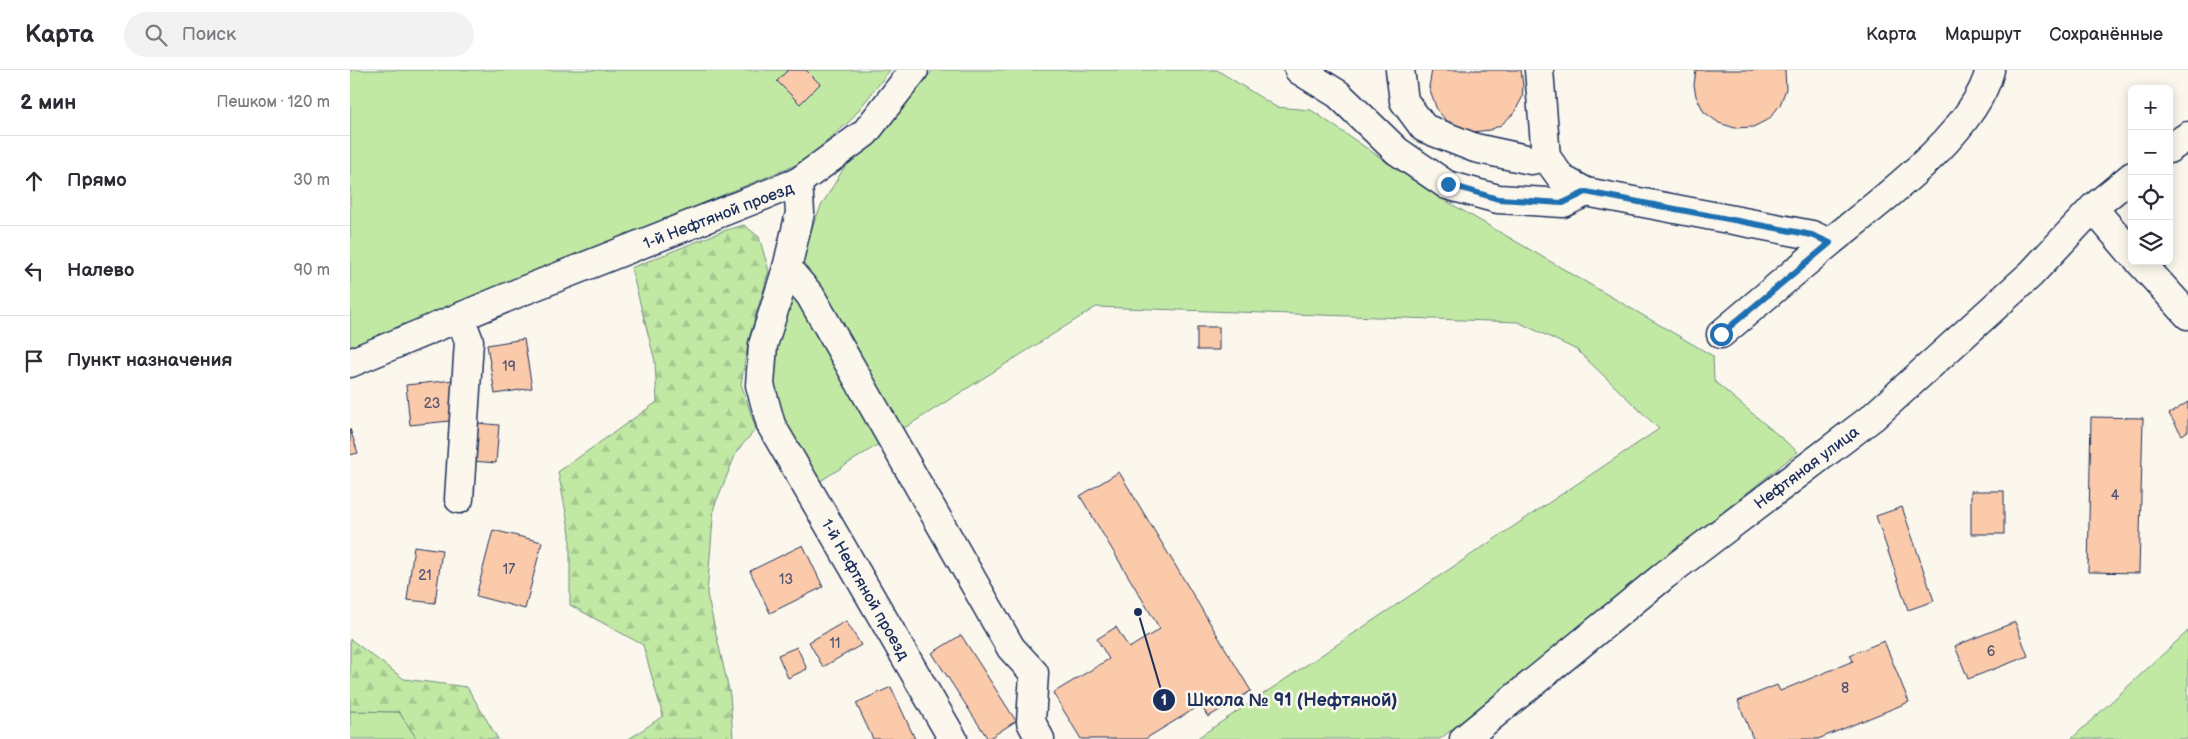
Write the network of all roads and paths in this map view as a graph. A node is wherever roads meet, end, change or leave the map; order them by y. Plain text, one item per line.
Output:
1 (914, 70) edge
2 (1299, 70) edge
3 (1400, 70) edge
4 (1539, 70) edge
5 (1990, 70) edge
6 (2188, 136) edge
7 (2173, 146) edge
8 (1546, 158) junction
9 (2128, 179) edge
10 (798, 182) junction
11 (1586, 192) junction
12 (2093, 208) junction
13 (1830, 243) junction
14 (2128, 249) edge
15 (2143, 265) edge
16 (787, 268) junction
17 (2188, 315) edge
18 (460, 317) junction
19 (1721, 334) dead end
20 (350, 364) edge
21 (459, 499) dead end
22 (953, 739) edge
23 (1040, 739) edge
24 (1464, 739) edge

1 - 10 street
2 - 11 street
3 - 8 street
4 - 8 street
5 - 13 street
6 - 7 street
8 - 11 street
9 - 12 street, Нефтяная улица
10 - 16 street, 1-й Нефтяной проезд
10 - 18 street, 1-й Нефтяной проезд
11 - 13 street
12 - 14 street
12 - 24 street, Нефтяная улица
13 - 19 street
15 - 17 street
16 - 22 street, 1-й Нефтяной проезд
16 - 23 street
18 - 20 street, 1-й Нефтяной проезд
18 - 21 street

